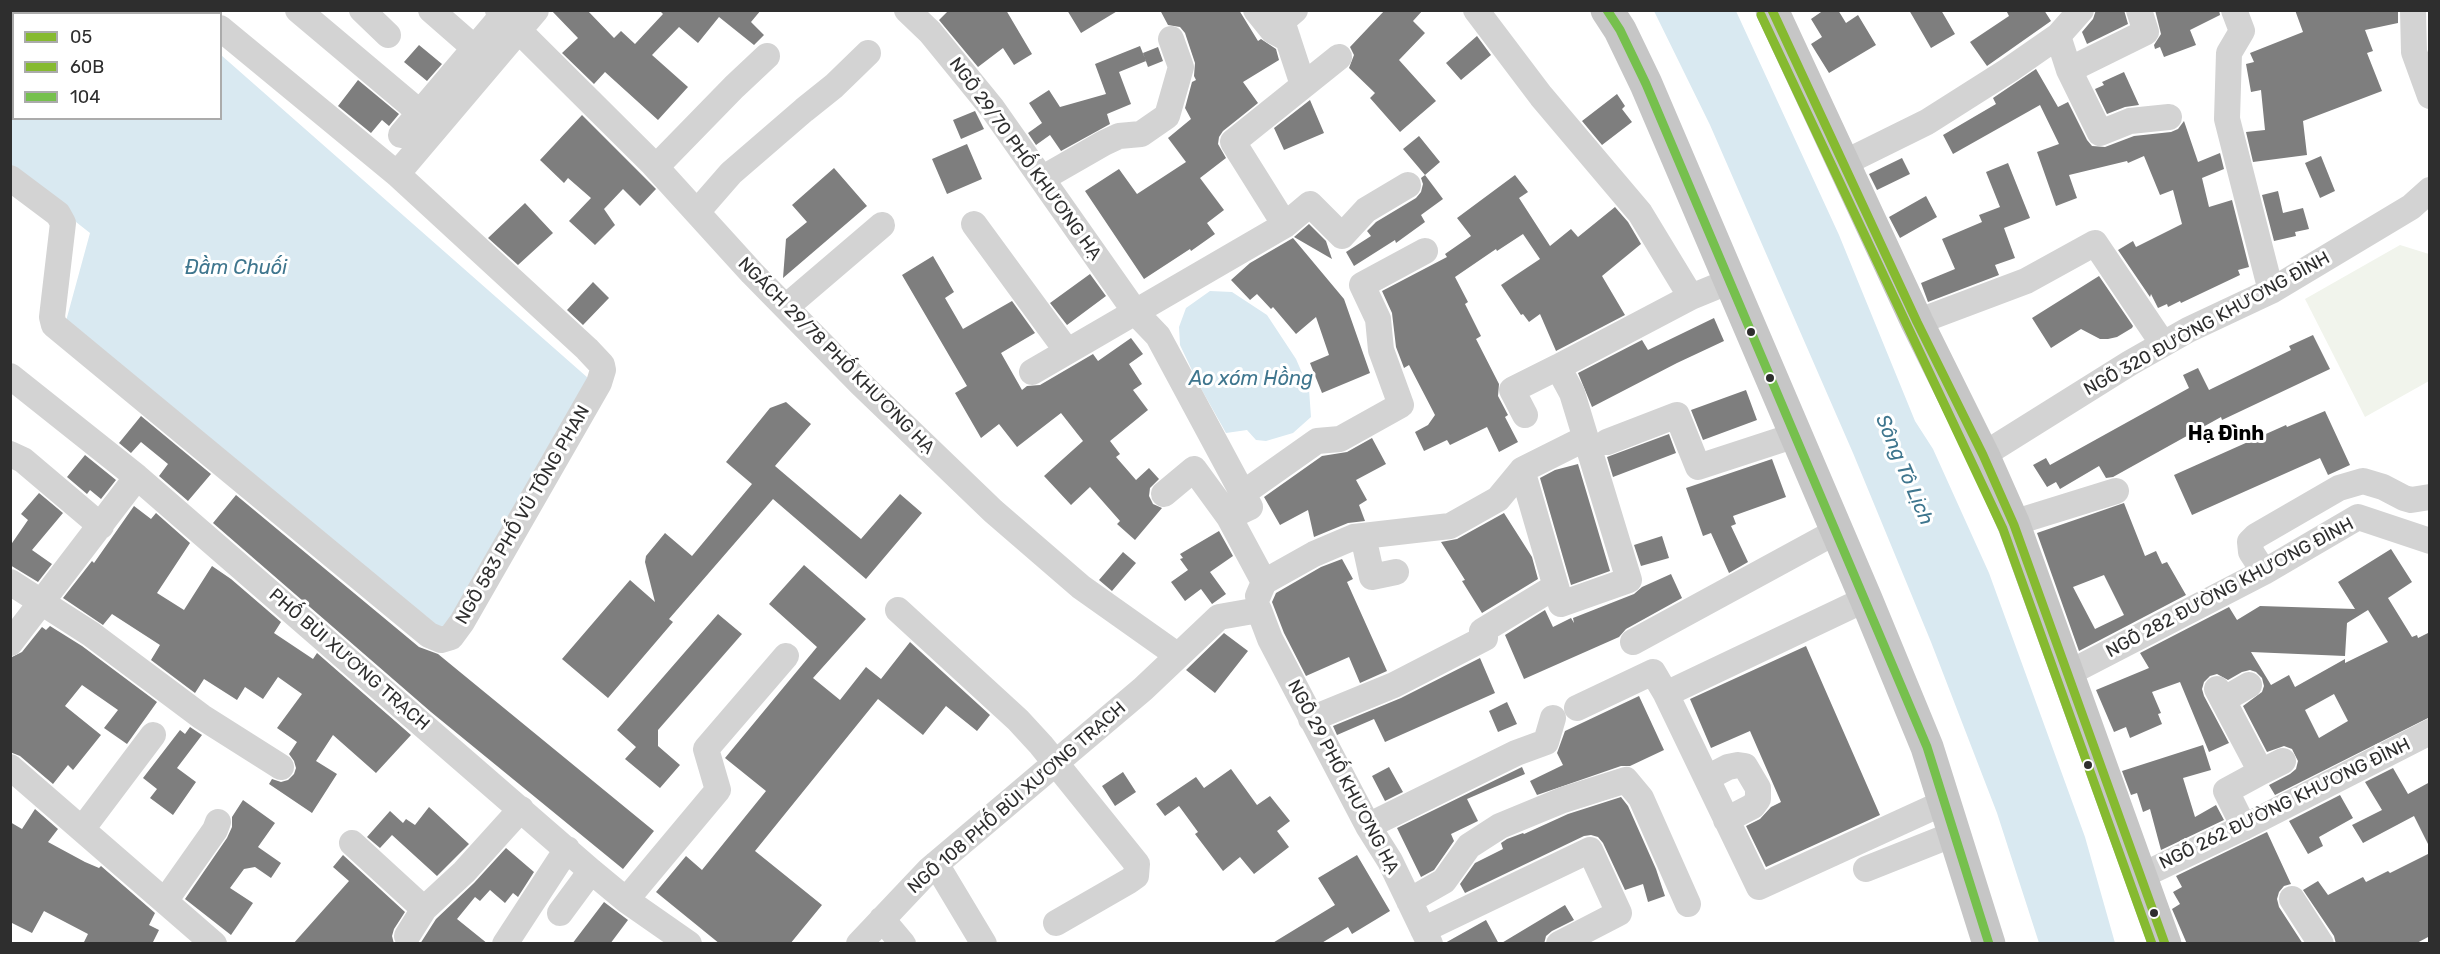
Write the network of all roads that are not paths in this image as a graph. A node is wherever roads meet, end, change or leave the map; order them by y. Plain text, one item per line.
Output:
1 (298, 10) edge
2 (362, 10) edge
3 (431, 10) edge
4 (536, 10) edge
5 (907, 10) edge
6 (1256, 10) edge
7 (1295, 10) edge
8 (1476, 10) edge
9 (1607, 10) edge
10 (1772, 10) edge
11 (2081, 10) edge
12 (2139, 10) edge
13 (2234, 10) edge
14 (2413, 10) edge
15 (507, 16) edge
16 (222, 30) edge
17 (388, 35) dead end
18 (2058, 36) junction
19 (1171, 39) dead end
20 (1288, 39) junction
21 (868, 53) dead end
22 (483, 56) junction
23 (767, 56) dead end
24 (1339, 57) dead end
25 (2069, 70) junction
26 (1303, 85) junction
27 (2430, 96) edge
28 (2169, 117) dead end
29 (428, 119) junction
30 (401, 135) dead end
31 (1844, 163) junction
32 (656, 167) junction
33 (397, 174) junction
34 (10, 178) edge
35 (1043, 178) junction
36 (1408, 185) dead end
37 (2430, 190) edge
38 (697, 212) junction
39 (2420, 212) edge
40 (974, 224) dead end
41 (882, 225) dead end
42 (1285, 225) junction
43 (1425, 251) dead end
44 (1730, 281) junction
45 (2271, 291) junction
46 (1691, 297) junction
47 (786, 307) junction
48 (1136, 313) junction
49 (1917, 322) junction
50 (2163, 344) junction
51 (1067, 351) junction
52 (1558, 368) junction
53 (1032, 372) dead end
54 (10, 376) edge
55 (1525, 415) dead end
56 (1796, 435) junction
57 (1597, 440) junction
58 (10, 454) edge
59 (1983, 455) junction
60 (1522, 470) junction
61 (137, 477) junction
62 (2116, 491) dead end
63 (1164, 494) dead end
64 (1242, 494) junction
65 (2430, 497) edge
66 (1229, 517) junction
67 (2014, 525) junction
68 (101, 526) junction
69 (1838, 531) junction
70 (1363, 536) junction
71 (2430, 541) edge
72 (1396, 572) dead end
73 (2264, 572) junction
74 (10, 582) edge
75 (1264, 582) junction
76 (1548, 591) dead end
77 (1866, 599) junction
78 (42, 603) junction
79 (898, 610) dead end
80 (1259, 610) junction
81 (1633, 642) dead end
82 (10, 643) edge
83 (1177, 655) junction
84 (786, 656) dead end
85 (2067, 674) junction
86 (2249, 686) dead end
87 (1666, 694) junction
88 (1577, 708) dead end
89 (1554, 718) dead end
90 (1311, 719) junction
91 (2430, 732) edge
92 (153, 735) dead end
93 (1056, 764) junction
94 (10, 767) edge
95 (281, 767) dead end
96 (1707, 778) junction
97 (1945, 802) junction
98 (521, 809) junction
99 (1726, 820) junction
100 (218, 822) dead end
101 (1368, 826) junction
102 (2244, 827) junction
103 (83, 828) junction
104 (1954, 834) junction
105 (352, 843) dead end
106 (567, 849) junction
107 (936, 864) junction
108 (1866, 869) dead end
109 (591, 871) junction
110 (2141, 876) junction
111 (2292, 899) dead end
112 (626, 900) junction
113 (165, 901) junction
114 (1409, 901) junction
115 (1688, 904) dead end
116 (424, 909) junction
117 (560, 913) dead end
118 (882, 919) junction
119 (1056, 923) dead end
120 (407, 936) dead end
121 (1424, 939) edge
122 (214, 944) edge
123 (505, 944) edge
124 (689, 944) edge
125 (859, 944) edge
126 (903, 944) edge
127 (984, 944) edge
128 (1559, 944) edge
129 (1989, 944) edge
130 (2165, 944) edge
131 (2321, 944) edge

1 - 29 street
2 - 17 street
3 - 22 street
4 - 15 street
5 - 35 street, NGÕ 29/70 PHỐ KHƯƠNG HẠ
6 - 20 street
7 - 20 street
8 - 46 street
9 - 44 main road
10 - 31 main road
11 - 18 street
12 - 25 street
13 - 45 street
14 - 27 street
15 - 22 street
15 - 32 street, NGÁCH 29/78 PHỐ KHƯƠNG HẠ
16 - 33 street, NGÕ 583 PHỐ VŨ TÔNG PHAN
18 - 25 street
18 - 31 street
19 - 35 street
20 - 26 street
21 - 38 street
22 - 29 street
23 - 32 street
24 - 26 street
25 - 28 street
26 - 42 street
29 - 30 street
29 - 33 street
31 - 49 main road
32 - 38 street, NGÁCH 29/78 PHỐ KHƯƠNG HẠ
33 - 34 street, NGÕ 583 PHỐ VŨ TÔNG PHAN
35 - 48 street, NGÕ 29/70 PHỐ KHƯƠNG HẠ
36 - 42 street
37 - 39 street, NGÕ 320 ĐƯỜNG KHƯƠNG ĐÌNH
38 - 47 street, NGÁCH 29/78 PHỐ KHƯƠNG HẠ
39 - 45 street, NGÕ 320 ĐƯỜNG KHƯƠNG ĐÌNH
40 - 51 street
41 - 47 street
42 - 48 street
43 - 64 street
44 - 46 street
44 - 56 main road
45 - 50 street, NGÕ 320 ĐƯỜNG KHƯƠNG ĐÌNH
46 - 52 street
47 - 83 street, NGÁCH 29/78 PHỐ KHƯƠNG HẠ
48 - 51 street
48 - 64 street, NGÕ 29/70 PHỐ KHƯƠNG HẠ
49 - 50 street
49 - 59 main road
50 - 59 street, NGÕ 320 ĐƯỜNG KHƯƠNG ĐÌNH
51 - 53 street
52 - 55 street
52 - 57 street
54 - 61 street, PHỐ BÙI XƯƠNG TRẠCH
56 - 57 street
56 - 69 main road
57 - 60 street
57 - 60 street
58 - 68 street
59 - 67 main road
60 - 70 street
61 - 68 street
61 - 98 street, PHỐ BÙI XƯƠNG TRẠCH
62 - 67 street
63 - 66 street
64 - 66 street
65 - 73 street
66 - 75 street
67 - 85 main road
68 - 78 street
69 - 77 main road
69 - 81 street
70 - 72 street
70 - 75 street
71 - 73 street, NGÕ 282 ĐƯỜNG KHƯƠNG ĐÌNH
73 - 85 street, NGÕ 282 ĐƯỜNG KHƯƠNG ĐÌNH
74 - 78 street
75 - 80 street
76 - 90 street
77 - 87 street
77 - 97 main road
78 - 82 street
78 - 95 street
79 - 93 street
80 - 83 street
80 - 90 street, NGÕ 29 PHỐ KHƯƠNG HẠ
83 - 93 street, NGÕ 108 PHỐ BÙI XƯƠNG TRẠCH
84 - 112 street
85 - 110 main road
86 - 102 street
87 - 88 street
87 - 96 street
89 - 101 street
90 - 101 street, NGÕ 29 PHỐ KHƯƠNG HẠ
91 - 102 street, NGÕ 262 ĐƯỜNG KHƯƠNG ĐÌNH
92 - 103 street
93 - 107 street, NGÕ 108 PHỐ BÙI XƯƠNG TRẠCH
93 - 119 street
94 - 103 street
96 - 99 street
96 - 99 street
97 - 99 street
97 - 104 main road
98 - 106 street, PHỐ BÙI XƯƠNG TRẠCH
98 - 116 street
100 - 113 street
101 - 114 street, NGÕ 29 PHỐ KHƯƠNG HẠ
102 - 110 street, NGÕ 262 ĐƯỜNG KHƯƠNG ĐÌNH
103 - 113 street
104 - 108 street
104 - 129 main road
105 - 116 street
106 - 109 street, PHỐ BÙI XƯƠNG TRẠCH
106 - 123 street
107 - 118 street, NGÕ 108 PHỐ BÙI XƯƠNG TRẠCH
107 - 127 street
109 - 112 street, PHỐ BÙI XƯƠNG TRẠCH
109 - 117 street
110 - 130 main road
111 - 131 street
112 - 124 street, PHỐ BÙI XƯƠNG TRẠCH
113 - 122 street
114 - 115 street
114 - 121 street, NGÕ 29 PHỐ KHƯƠNG HẠ
116 - 120 street
118 - 125 street, NGÕ 108 PHỐ BÙI XƯƠNG TRẠCH
118 - 126 street
121 - 128 street

